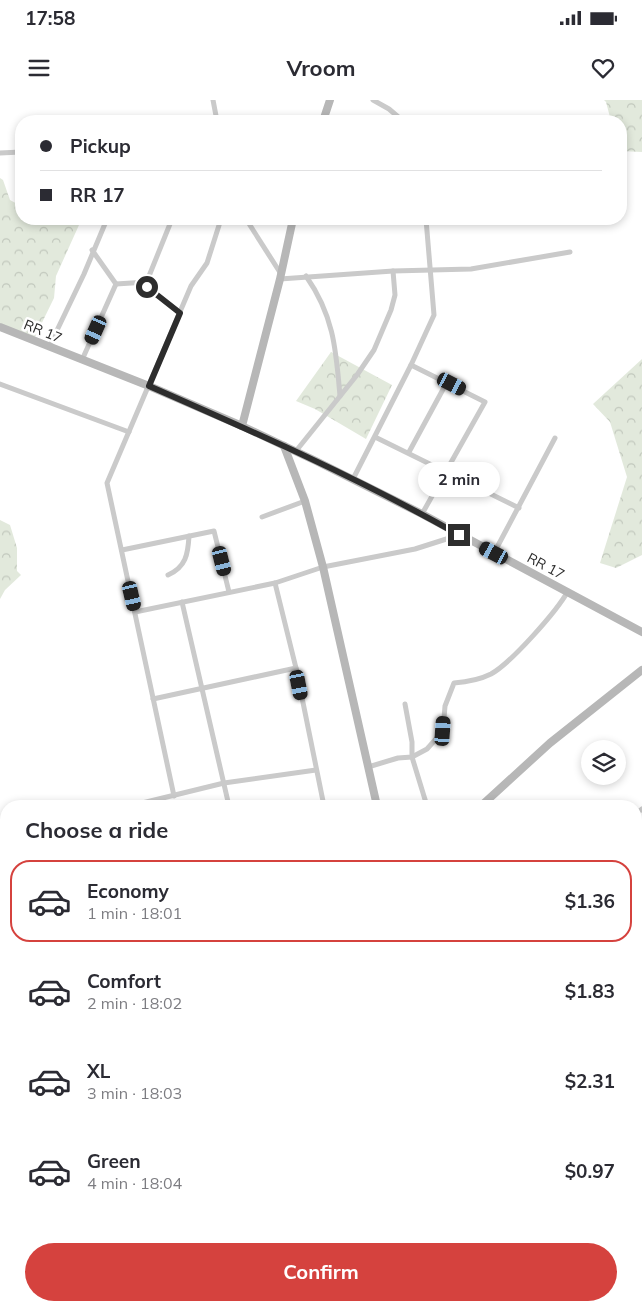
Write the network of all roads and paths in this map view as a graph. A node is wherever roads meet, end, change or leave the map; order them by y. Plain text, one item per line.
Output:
1 (213, 100) edge
2 (330, 100) edge
3 (373, 100) edge
4 (216, 115) edge
5 (325, 115) edge
6 (396, 115) edge
7 (15, 152) edge
8 (0, 153) edge
9 (104, 225) edge
10 (170, 225) edge
11 (219, 225) edge
12 (250, 225) edge
13 (292, 225) edge
14 (427, 225) edge
15 (92, 250) junction
16 (570, 252) dead end
17 (393, 271) junction
18 (432, 271) junction
19 (306, 276) junction
20 (281, 277) junction
21 (147, 282) junction
22 (116, 284) junction
23 (180, 313) junction
24 (0, 327) edge
25 (48, 347) junction
26 (82, 360) junction
27 (411, 365) junction
28 (447, 382) junction
29 (0, 384) edge
30 (149, 386) junction
31 (340, 396) junction
32 (242, 426) junction
33 (129, 432) junction
34 (375, 437) junction
35 (555, 438) dead end
36 (284, 446) junction
37 (296, 451) junction
38 (409, 452) junction
39 (446, 471) junction
40 (353, 478) junction
41 (305, 501) junction
42 (519, 508) junction
43 (422, 514) junction
44 (262, 517) dead end
45 (459, 535) junction
46 (189, 536) junction
47 (122, 550) junction
48 (494, 553) junction
49 (323, 567) junction
50 (168, 575) dead end
51 (275, 583) junction
52 (568, 591) junction
53 (229, 592) junction
54 (182, 602) junction
55 (135, 612) junction
56 (642, 632) edge
57 (296, 668) junction
58 (642, 670) edge
59 (202, 688) junction
60 (153, 699) junction
61 (405, 704) dead end
62 (412, 758) junction
63 (368, 767) junction
64 (316, 770) junction
65 (224, 782) junction
66 (174, 796) junction
67 (156, 800) edge
68 (228, 800) edge
69 (323, 800) edge
70 (376, 800) edge
71 (426, 800) edge
72 (488, 800) edge

1 - 4 street
2 - 5 street
3 - 6 street
7 - 8 street
9 - 15 street
10 - 21 street
11 - 23 street
12 - 20 street
13 - 20 street
14 - 18 street
15 - 22 street
15 - 25 street
16 - 18 street
17 - 18 street
17 - 19 street
17 - 31 street
18 - 27 street
19 - 20 street
19 - 31 street
20 - 32 street
21 - 22 street
21 - 23 street
22 - 26 street
23 - 30 street
24 - 25 street, RR 17 / RR 17
25 - 26 street, RR 17 / RR 17
26 - 30 street, RR 17 / RR 17
27 - 28 street
27 - 34 street
28 - 38 street
28 - 39 street
29 - 33 street
30 - 32 street, RR 17 / RR 17
30 - 33 street
31 - 37 street
32 - 36 street, RR 17 / RR 17
33 - 47 street
34 - 38 street
34 - 40 street
35 - 42 street
36 - 37 street, RR 17 / RR 17
36 - 41 street
37 - 40 street, RR 17 / RR 17
38 - 39 street
39 - 42 street
39 - 43 street
40 - 43 street, RR 17 / RR 17
41 - 44 street
41 - 49 street
42 - 48 street
43 - 45 street, RR 17 / RR 17
45 - 48 street, RR 17 / RR 17
45 - 49 street
46 - 47 street
46 - 50 street
46 - 53 street
47 - 55 street
48 - 52 street, RR 17 / RR 17
49 - 51 street
49 - 63 street
51 - 53 street
51 - 57 street
52 - 56 street, RR 17 / RR 17
52 - 62 street
53 - 54 street
54 - 55 street
54 - 59 street
55 - 60 street
57 - 59 street
57 - 64 street
58 - 72 street
59 - 60 street
59 - 65 street
60 - 66 street
61 - 62 street
62 - 63 street
62 - 71 street
63 - 70 street
64 - 65 street
64 - 69 street
65 - 66 street
65 - 68 street
66 - 67 street

